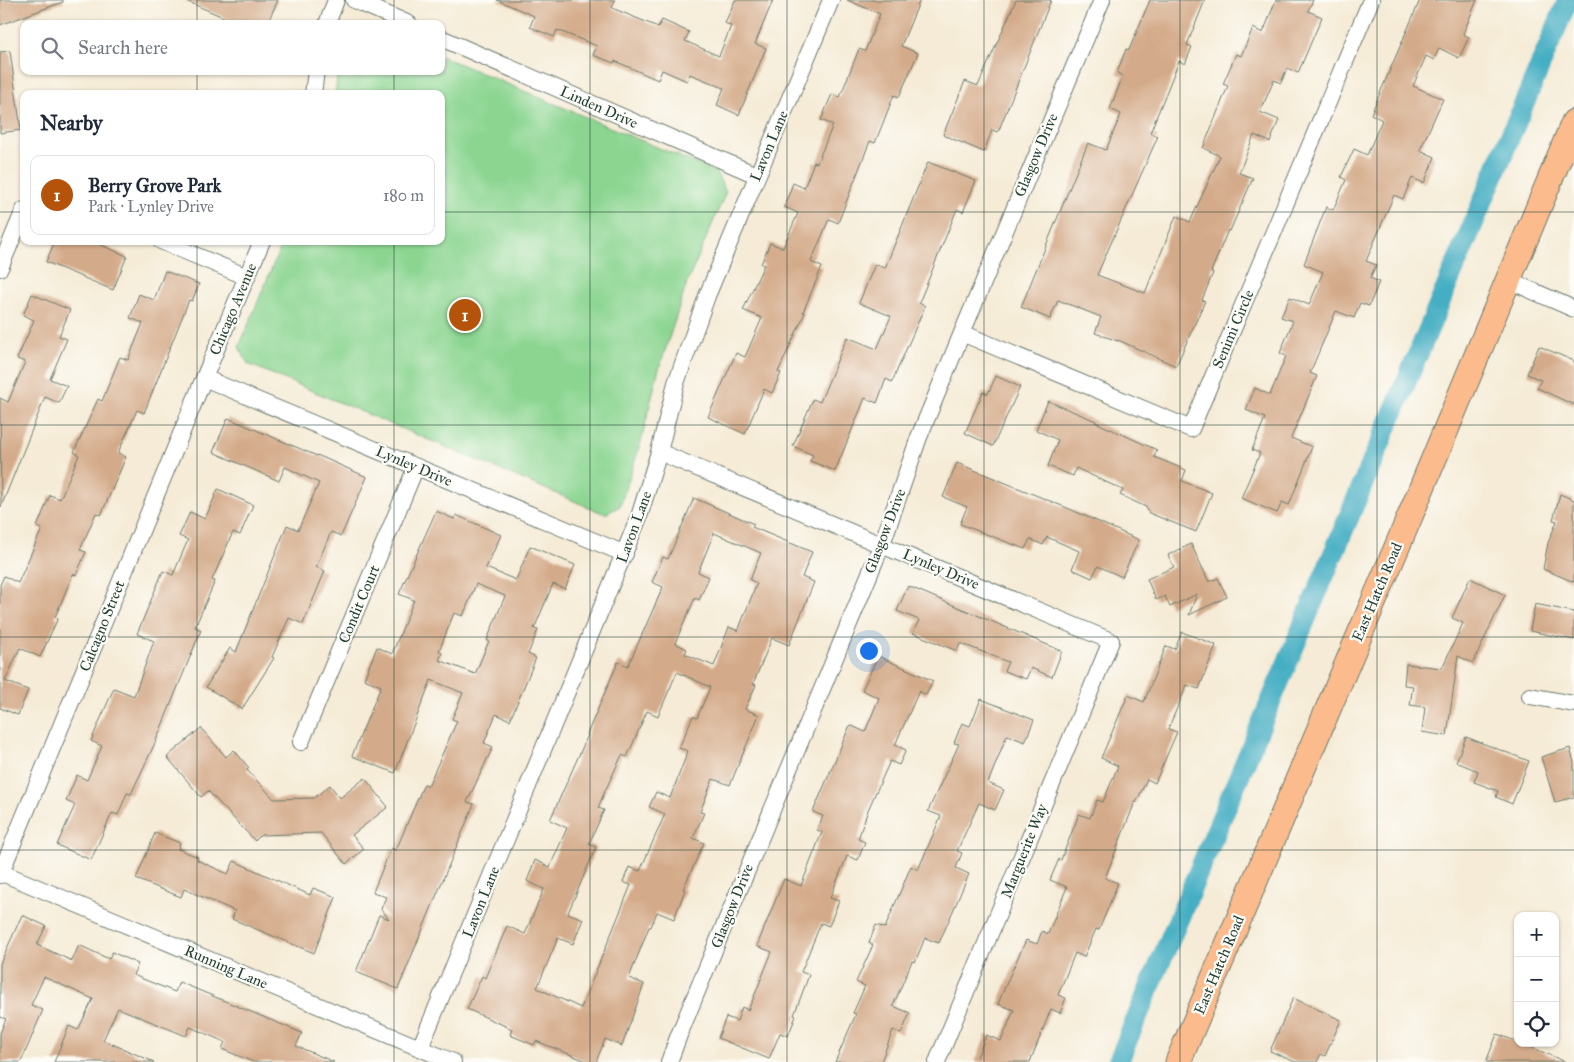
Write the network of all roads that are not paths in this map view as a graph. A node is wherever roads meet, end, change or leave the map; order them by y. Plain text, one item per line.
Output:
1 (336, 0) edge
2 (354, 0) edge
3 (831, 0) edge
4 (1102, 0) edge
5 (1371, 0) edge
6 (328, 20) edge
7 (400, 20) edge
8 (445, 40) edge
9 (315, 75) edge
10 (314, 90) edge
11 (1574, 122) edge
12 (756, 175) junction
13 (20, 220) edge
14 (171, 245) edge
15 (260, 245) edge
16 (0, 268) edge
17 (247, 277) junction
18 (1508, 280) junction
19 (1574, 309) edge
20 (962, 333) junction
21 (204, 378) junction
22 (659, 452) junction
23 (416, 467) junction
24 (882, 544) junction
25 (625, 554) junction
26 (1111, 641) joint
27 (1530, 696) dead end
28 (1574, 704) edge
29 (301, 742) dead end
30 (0, 873) edge
31 (420, 1048) junction
32 (453, 1062) edge
33 (669, 1062) edge
34 (937, 1062) edge
35 (1178, 1062) edge

1 - 6 street
2 - 7 street
3 - 12 street, Lavon Lane
4 - 20 street, Glasgow Drive
5 - 20 street, Senimi Circle
8 - 12 street, Linden Drive
9 - 10 street
11 - 18 main road, East Hatch Road
12 - 22 street, Lavon Lane
13 - 16 street
14 - 17 street
15 - 17 street, Chicago Avenue
17 - 21 street, Chicago Avenue
18 - 19 street
18 - 35 main road, East Hatch Road
20 - 24 street, Glasgow Drive
21 - 23 street, Lynley Drive
21 - 30 street, Calcagno Street
22 - 24 street, Lynley Drive
22 - 25 street, Lavon Lane
23 - 25 street, Lynley Drive
23 - 29 street, Condit Court
24 - 26 street, Lynley Drive
24 - 33 street, Glasgow Drive
25 - 31 street, Lavon Lane
26 - 34 street, Marguerite Way
27 - 28 street
30 - 31 street, Running Lane
31 - 32 street, Running Lane

